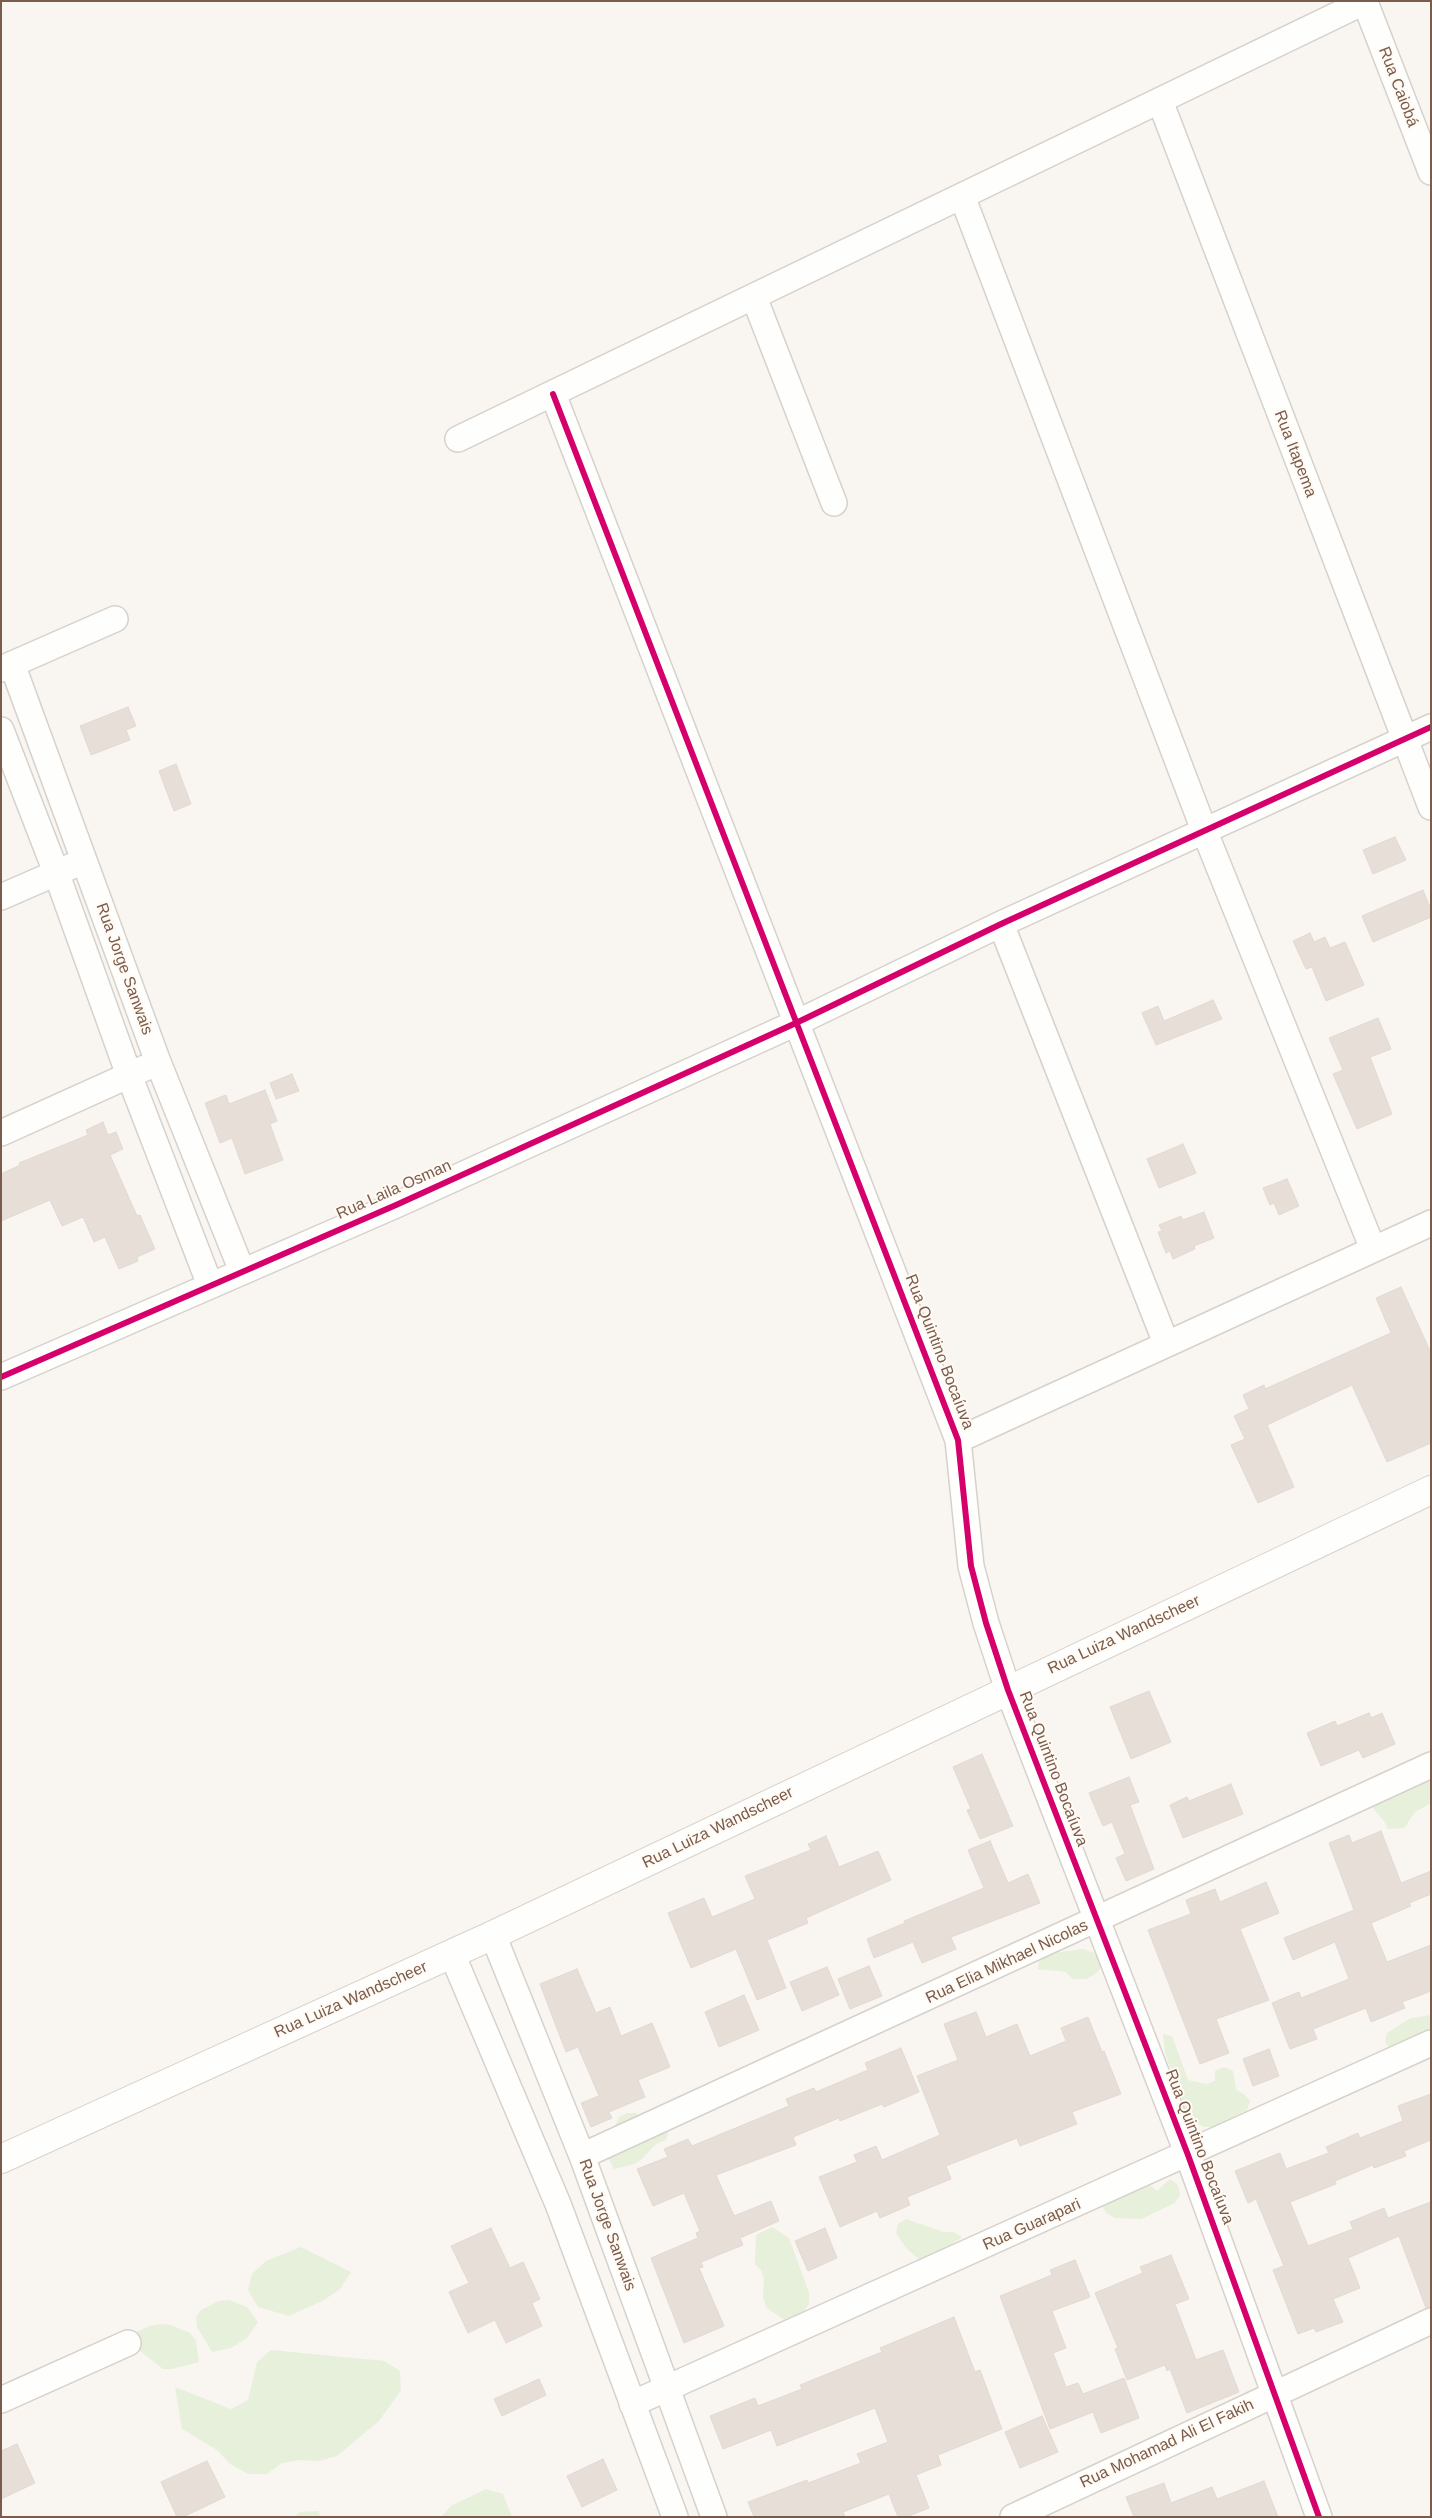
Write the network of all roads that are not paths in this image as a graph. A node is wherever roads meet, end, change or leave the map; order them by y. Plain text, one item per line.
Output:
1 (1366, 2) edge
2 (1160, 101) junction
3 (1431, 172) edge
4 (962, 196) junction
5 (754, 297) junction
6 (553, 394) junction
7 (458, 439) dead end
8 (834, 503) dead end
9 (115, 619) dead end
10 (7, 666) edge
11 (1431, 727) edge
12 (1, 730) edge
13 (1405, 739) junction
14 (1431, 807) edge
15 (1204, 830) junction
16 (85, 862) junction
17 (56, 872) junction
18 (1, 898) edge
19 (1001, 924) junction
20 (796, 1023) junction
21 (158, 1062) junction
22 (129, 1075) junction
23 (1, 1134) edge
24 (1431, 1223) edge
25 (1373, 1249) junction
26 (242, 1272) junction
27 (210, 1285) junction
28 (1166, 1343) junction
29 (1, 1377) edge
30 (958, 1440) junction
31 (1431, 1490) edge
32 (1008, 1690) junction
33 (1431, 1765) edge
34 (1096, 1921) junction
35 (493, 1935) junction
36 (452, 1954) junction
37 (1431, 2043) edge
38 (1188, 2155) junction
39 (582, 2156) junction
40 (1, 2159) edge
41 (1431, 2321) edge
42 (128, 2343) dead end
43 (667, 2390) junction
44 (1274, 2394) junction
45 (1, 2400) edge
46 (632, 2404) junction
47 (675, 2517) edge
48 (714, 2517) edge
49 (1013, 2517) edge
50 (1319, 2517) edge

1 - 2 street
1 - 3 street, Rua Caiobá
2 - 4 street
2 - 13 street, Rua Itapema
4 - 5 street
4 - 15 street
5 - 6 street
5 - 8 street
6 - 7 street
6 - 20 street, Rua Quintino Bocaíuva
9 - 10 street
10 - 16 street, Rua Jorge Sanwais
11 - 13 street, Rua Laila Osman
12 - 17 street, Rua Jorge Sanwais
13 - 14 street, Rua Itapema
13 - 15 street, Rua Laila Osman
15 - 19 street, Rua Laila Osman
15 - 25 street
16 - 17 street
16 - 21 street, Rua Jorge Sanwais
17 - 18 street
17 - 22 street, Rua Jorge Sanwais
19 - 20 street, Rua Laila Osman
19 - 28 street
20 - 26 street, Rua Laila Osman
20 - 30 street, Rua Quintino Bocaíuva
21 - 22 street
21 - 26 street, Rua Jorge Sanwais
22 - 23 street
22 - 27 street, Rua Jorge Sanwais
24 - 25 street
25 - 28 street
26 - 27 street, Rua Laila Osman
27 - 29 street, Rua Laila Osman
28 - 30 street
30 - 32 street, Rua Quintino Bocaíuva
31 - 32 main road, Rua Luiza Wandscheer
32 - 34 street, Rua Quintino Bocaíuva
32 - 35 main road, Rua Luiza Wandscheer
33 - 34 street, Rua Elia Mikhael Nicolas
34 - 38 street, Rua Quintino Bocaíuva
34 - 39 street, Rua Elia Mikhael Nicolas
35 - 36 main road, Rua Luiza Wandscheer
35 - 39 street, Rua Jorge Sanwais
36 - 40 main road, Rua Luiza Wandscheer
36 - 46 street
37 - 38 street, Rua Guarapari
38 - 43 street, Rua Guarapari
38 - 44 street, Rua Quintino Bocaíuva
39 - 43 street, Rua Jorge Sanwais
41 - 44 street, Rua Mohamad Ali El Fakih
42 - 45 street
43 - 46 street, Rua Guarapari
43 - 48 street, Rua Jorge Sanwais
44 - 49 street, Rua Mohamad Ali El Fakih
44 - 50 street, Rua Quintino Bocaíuva
46 - 47 street

